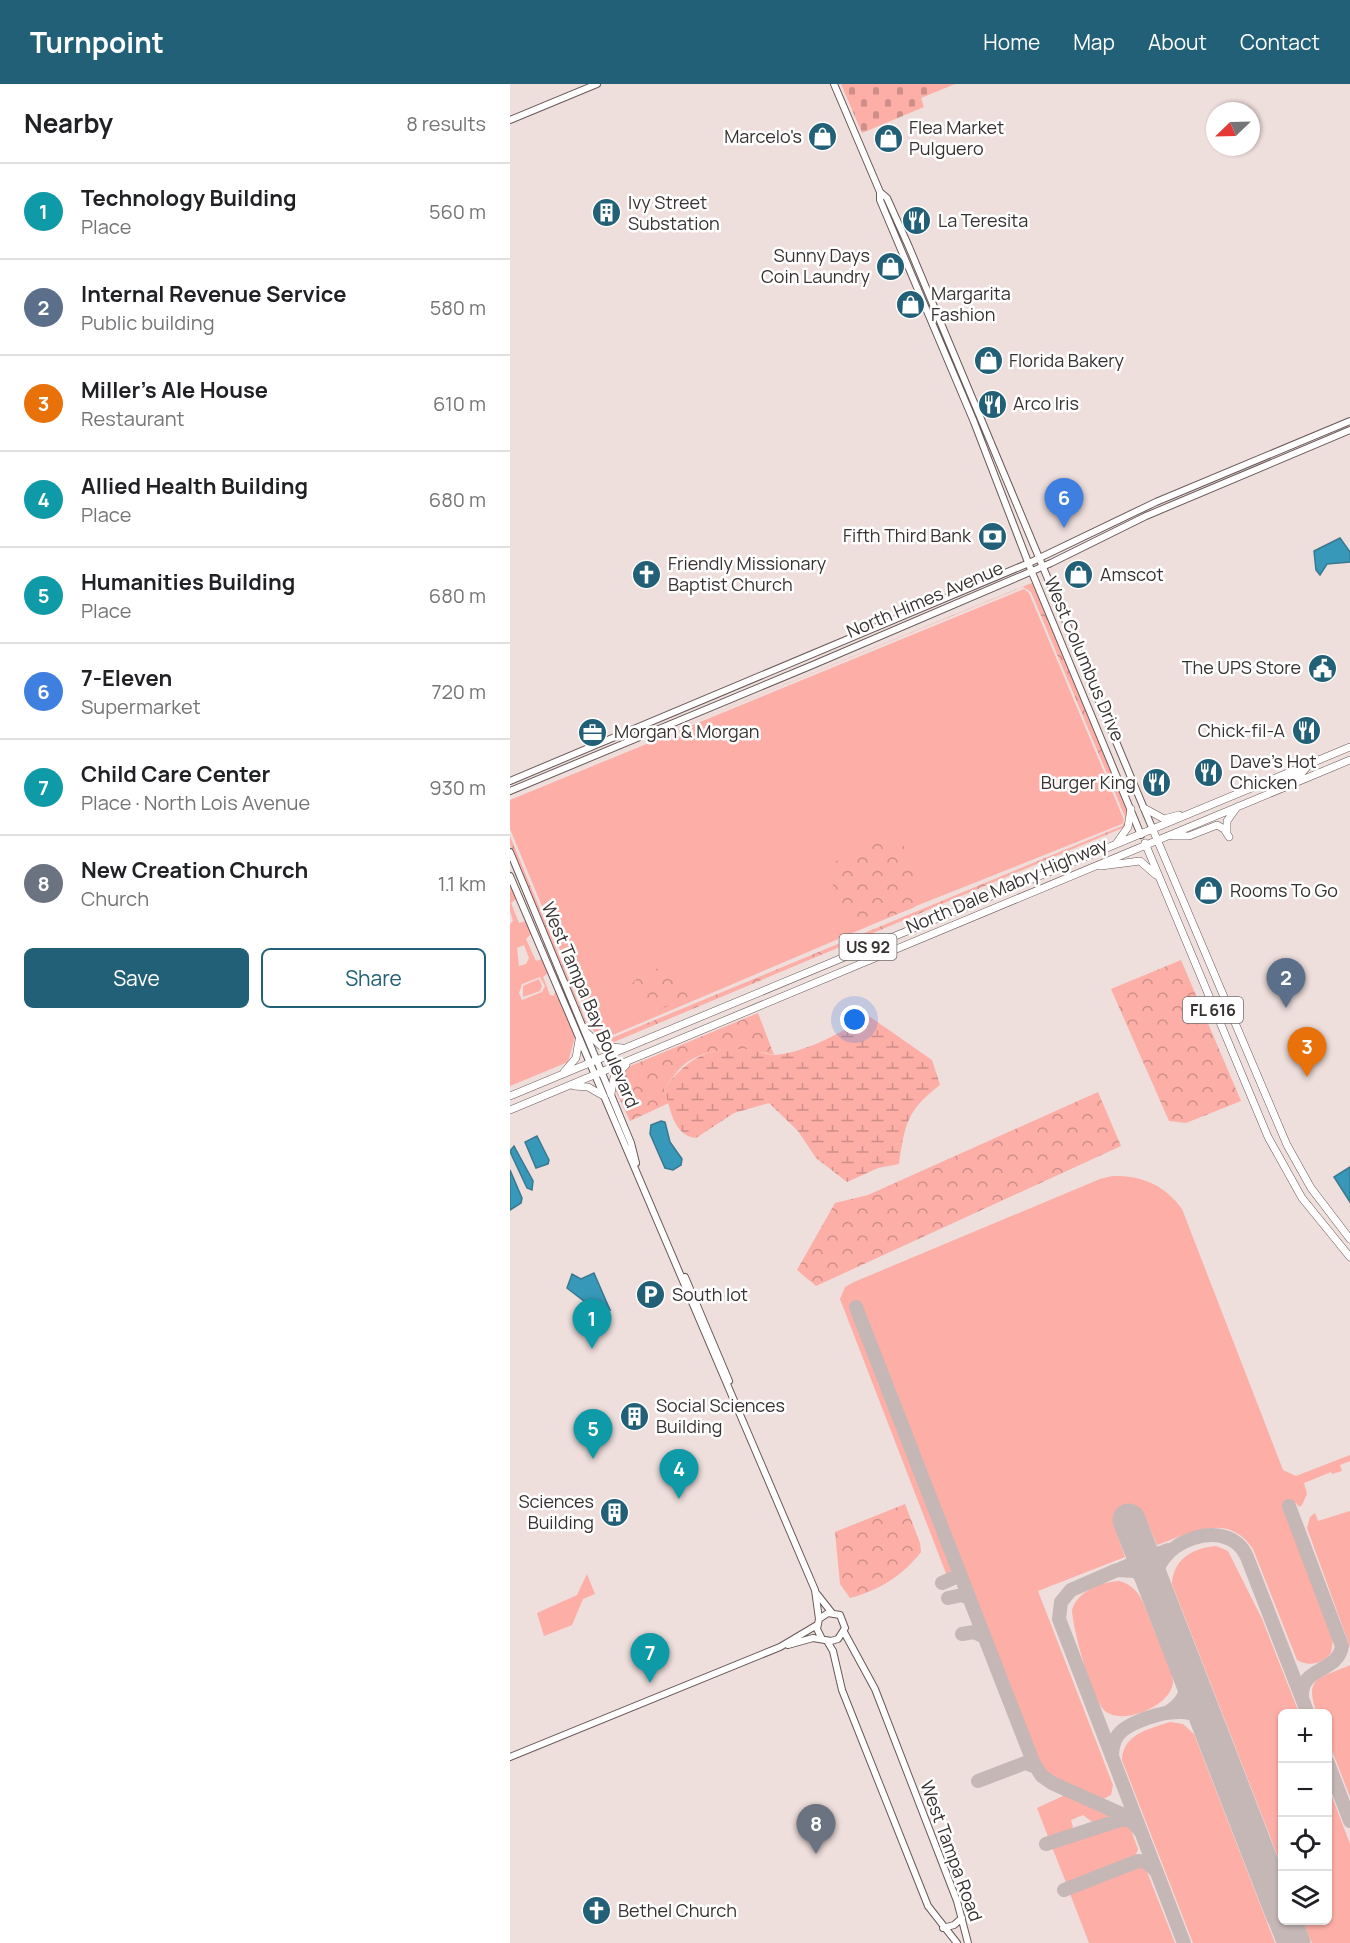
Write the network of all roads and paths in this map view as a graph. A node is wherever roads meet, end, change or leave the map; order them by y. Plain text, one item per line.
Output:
1 (597, 84) edge
2 (834, 84) edge
3 (510, 120) edge
4 (880, 192) junction
5 (1350, 421) edge
6 (1350, 430) edge
7 (1221, 474) junction
8 (1186, 489) junction
9 (1190, 496) junction
10 (1146, 516) junction
11 (1039, 558) junction
12 (1029, 563) junction
13 (1042, 566) junction
14 (1031, 570) junction
15 (723, 692) junction
16 (1099, 700) junction
17 (727, 701) junction
18 (1086, 705) junction
19 (1350, 747) edge
20 (1350, 760) edge
21 (1309, 765) junction
22 (510, 781) edge
23 (1279, 789) junction
24 (510, 791) edge
25 (1238, 807) junction
26 (1144, 808) junction
27 (1131, 809) junction
28 (1196, 811) junction
29 (1153, 830) junction
30 (1141, 835) junction
31 (1167, 836) junction
32 (1158, 840) junction
33 (1146, 844) junction
34 (1114, 846) junction
35 (511, 855) edge
36 (1089, 868) junction
37 (510, 876) edge
38 (1161, 882) junction
39 (542, 928) junction
40 (533, 931) junction
41 (834, 961) junction
42 (839, 972) junction
43 (563, 977) junction
44 (554, 981) junction
45 (570, 994) junction
46 (561, 997) junction
47 (586, 1032) junction
48 (579, 1040) junction
49 (624, 1048) junction
50 (597, 1060) junction
51 (632, 1060) junction
52 (589, 1063) junction
53 (602, 1072) junction
54 (563, 1074) junction
55 (594, 1076) junction
56 (568, 1086) junction
57 (611, 1094) junction
58 (602, 1095) junction
59 (510, 1096) edge
60 (510, 1110) edge
61 (638, 1171) junction
62 (1350, 1239) edge
63 (1350, 1257) edge
64 (814, 1590) junction
65 (832, 1613) junction
66 (818, 1622) junction
67 (844, 1632) junction
68 (824, 1640) junction
69 (780, 1647) junction
70 (510, 1757) edge
71 (962, 1918) junction
72 (945, 1931) junction
73 (950, 1943) edge
74 (957, 1943) edge
75 (968, 1943) edge

1 - 3 street
2 - 4 street, West Columbus Drive
4 - 11 street, West Columbus Drive
4 - 12 street, West Columbus Drive
5 - 7 street, North Himes Avenue
6 - 9 street, North Himes Avenue
7 - 8 street, North Himes Avenue
7 - 9 street
8 - 10 street
8 - 11 street, North Himes Avenue
9 - 10 street, North Himes Avenue
10 - 13 street, North Himes Avenue
11 - 12 street, North Himes Avenue
11 - 13 street, West Columbus Drive
12 - 14 street, West Columbus Drive
12 - 15 street, North Himes Avenue
13 - 14 street, North Himes Avenue
13 - 16 street, West Columbus Drive
14 - 17 street, North Himes Avenue
14 - 18 street, West Columbus Drive
15 - 17 street
15 - 22 street, North Himes Avenue
16 - 18 street
16 - 26 street, West Columbus Drive
17 - 24 street, North Himes Avenue
18 - 27 street, West Columbus Drive
19 - 21 main road, US 92
20 - 23 main road, North Dale Mabry Highway / US 92
21 - 23 main road
21 - 28 main road, US 92
23 - 25 main road, North Dale Mabry Highway / US 92
25 - 31 main road, North Dale Mabry Highway / US 92
25 - 31 main road
26 - 28 main road
26 - 29 street, West Columbus Drive
27 - 30 street, West Columbus Drive
27 - 34 main road
28 - 29 main road, US 92
29 - 30 main road, North Dale Mabry Highway / US 92
29 - 32 main road, West Columbus Drive / FL 616
30 - 33 main road, West Columbus Drive / FL 616
30 - 34 main road, North Dale Mabry Highway / US 92
31 - 32 main road, North Dale Mabry Highway / US 92
32 - 33 main road, North Dale Mabry Highway / US 92
32 - 62 main road, West Columbus Drive / FL 616
33 - 36 main road, North Dale Mabry Highway / US 92
33 - 38 main road, West Columbus Drive / FL 616
34 - 41 main road, North Dale Mabry Highway / US 92
35 - 39 street, West Tampa Bay Boulevard
36 - 38 main road
36 - 42 main road, North Dale Mabry Highway / US 92
37 - 40 street, West Tampa Bay Boulevard
38 - 63 main road, West Columbus Drive / FL 616
39 - 40 street
39 - 43 street, West Tampa Bay Boulevard
40 - 44 street, West Tampa Bay Boulevard
41 - 42 main road
41 - 49 main road, North Dale Mabry Highway / US 92
42 - 51 main road, North Dale Mabry Highway / US 92
43 - 44 street
43 - 45 street, West Tampa Bay Boulevard
44 - 46 street, West Tampa Bay Boulevard
45 - 46 street
45 - 47 street, West Tampa Bay Boulevard
46 - 48 street, West Tampa Bay Boulevard
47 - 49 main road
47 - 50 street, West Tampa Bay Boulevard
48 - 52 street, West Tampa Bay Boulevard
48 - 54 main road
49 - 50 main road, North Dale Mabry Highway / US 92
50 - 52 main road, North Dale Mabry Highway / US 92
50 - 53 street, West Tampa Bay Boulevard
51 - 53 main road, North Dale Mabry Highway / US 92
51 - 57 main road
52 - 54 main road, North Dale Mabry Highway / US 92
52 - 55 street, West Tampa Bay Boulevard
53 - 55 main road, North Dale Mabry Highway / US 92
53 - 57 street, West Tampa Bay Boulevard
54 - 59 main road, North Dale Mabry Highway / US 92
55 - 56 main road, North Dale Mabry Highway / US 92
55 - 58 street, West Tampa Bay Boulevard
56 - 58 main road
56 - 60 main road, North Dale Mabry Highway / US 92
57 - 61 street, West Tampa Bay Boulevard
58 - 61 street, West Tampa Bay Boulevard
61 - 64 street, West Tampa Bay Boulevard
64 - 65 street, West Tampa Bay Boulevard
64 - 66 street, West Tampa Bay Boulevard
65 - 66 street
65 - 67 street
66 - 68 street
66 - 69 street
67 - 68 street
67 - 71 street, West Tampa Road
68 - 69 street
68 - 72 street, West Tampa Road
69 - 70 street
71 - 72 street
71 - 75 street, West Tampa Road
72 - 73 street
72 - 74 street, West Tampa Road

